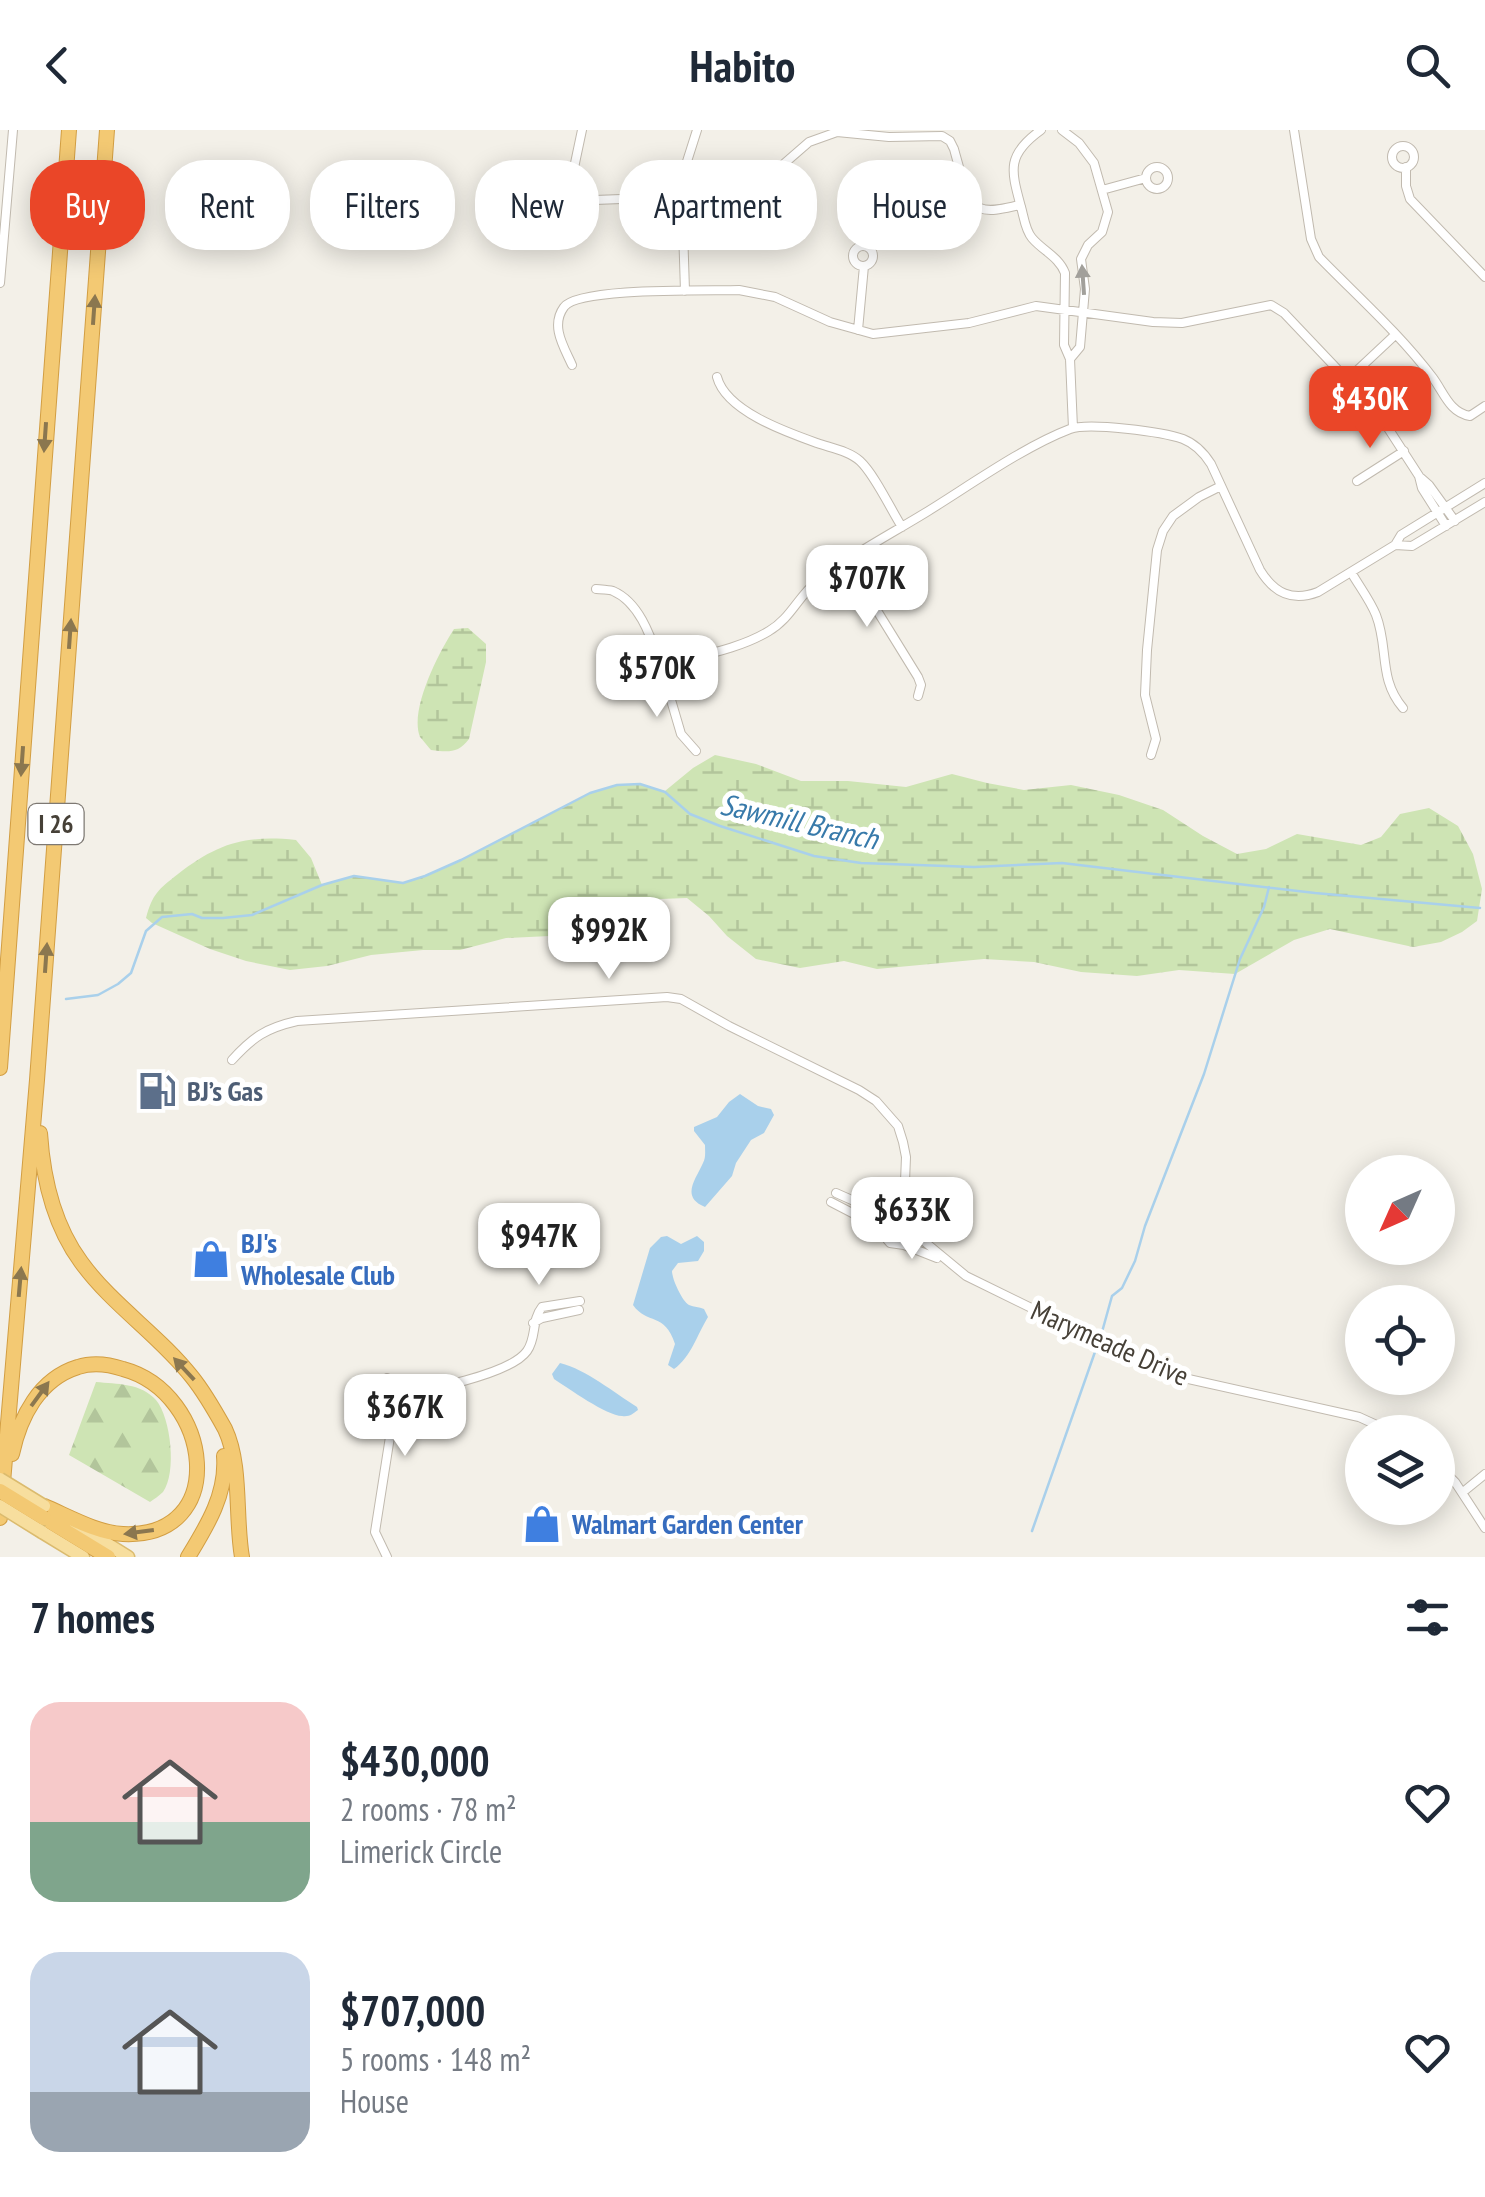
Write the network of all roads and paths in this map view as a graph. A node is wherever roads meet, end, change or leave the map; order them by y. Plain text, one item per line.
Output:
1 (13, 130) edge
2 (69, 130) edge
3 (107, 130) edge
4 (582, 130) edge
5 (697, 130) edge
6 (1040, 130) edge
7 (1062, 130) edge
8 (1294, 130) edge
9 (0, 158) edge
10 (11, 159) junction
11 (576, 160) edge
12 (688, 160) edge
13 (788, 160) edge
14 (1406, 167) dead end
15 (1146, 178) dead end
16 (1102, 190) junction
17 (1020, 205) junction
18 (684, 250) edge
19 (864, 266) dead end
20 (1485, 277) edge
21 (0, 284) edge
22 (685, 291) junction
23 (1065, 310) junction
24 (1082, 312) junction
25 (858, 330) junction
26 (1395, 335) junction
27 (1070, 359) junction
28 (572, 366) dead end
29 (717, 377) dead end
30 (1348, 379) junction
31 (1485, 406) edge
32 (1073, 428) junction
33 (1404, 451) junction
34 (1357, 482) dead end
35 (1485, 483) edge
36 (1221, 486) junction
37 (1485, 502) edge
38 (1441, 510) junction
39 (1450, 524) junction
40 (902, 527) junction
41 (1395, 545) junction
42 (847, 562) junction
43 (1351, 572) junction
44 (596, 588) dead end
45 (661, 666) junction
46 (918, 696) dead end
47 (1403, 708) dead end
48 (696, 751) dead end
49 (1152, 755) dead end
50 (1, 1048) edge
51 (232, 1060) dead end
52 (0, 1068) edge
53 (37, 1080) junction
54 (905, 1176) junction
55 (892, 1216) junction
56 (912, 1223) junction
57 (883, 1229) junction
58 (904, 1245) junction
59 (951, 1264) junction
60 (580, 1306) dead end
61 (387, 1378) dead end
62 (393, 1396) junction
63 (208, 1399) junction
64 (1350, 1415) edge
65 (1485, 1474) edge
66 (0, 1478) edge
67 (1455, 1483) edge
68 (0, 1491) edge
69 (1463, 1492) junction
70 (0, 1506) edge
71 (44, 1518) junction
72 (0, 1519) edge
73 (1485, 1528) edge
74 (83, 1557) edge
75 (108, 1557) edge
76 (128, 1557) edge
77 (188, 1557) edge
78 (242, 1557) edge
79 (387, 1557) edge

1 - 10 street
2 -> 50 highway, I 26
53 -> 3 highway, I 26
4 - 11 street
5 - 12 street
6 - 17 street
7 - 16 street
8 - 26 street
9 - 10 street
10 - 21 street
13 - 17 street
14 - 20 street
15 - 16 street
24 -> 16 street
17 - 23 street
18 - 22 street
19 - 25 street
22 - 25 street
22 - 28 street
23 - 24 street
23 - 25 street
23 - 27 street
24 - 27 street
24 - 30 street
26 - 30 street
26 - 31 street
27 - 32 street
29 - 40 street
30 - 33 street
32 - 36 street
32 - 40 street
33 - 34 street
33 - 38 street
35 - 38 street
36 - 43 street
36 - 49 street
37 - 39 street
38 - 39 street
38 - 41 street
39 - 41 street
40 - 42 street
41 - 43 street
42 - 45 street
42 - 46 street
43 - 47 street
44 - 45 street
45 - 48 street
50 - 52 highway, I 26
51 - 54 street
63 -> 53 highway
72 -> 53 highway, I 26
54 - 55 street
54 - 56 street
55 - 56 street
55 - 57 street
55 - 57 street
56 - 58 street
56 - 59 street, Marymeade Drive
57 - 58 street
58 - 59 street, Marymeade Drive
59 - 64 street, Marymeade Drive
60 - 62 street
61 - 62 street
62 - 79 street
63 - 77 highway
63 - 78 highway
65 - 69 street
66 - 71 main road, bridge
67 - 69 street
68 - 71 highway, bridge
69 - 73 street
70 - 71 main road, bridge
72 -> 71 highway
71 - 74 main road
71 - 75 highway
71 - 76 main road

